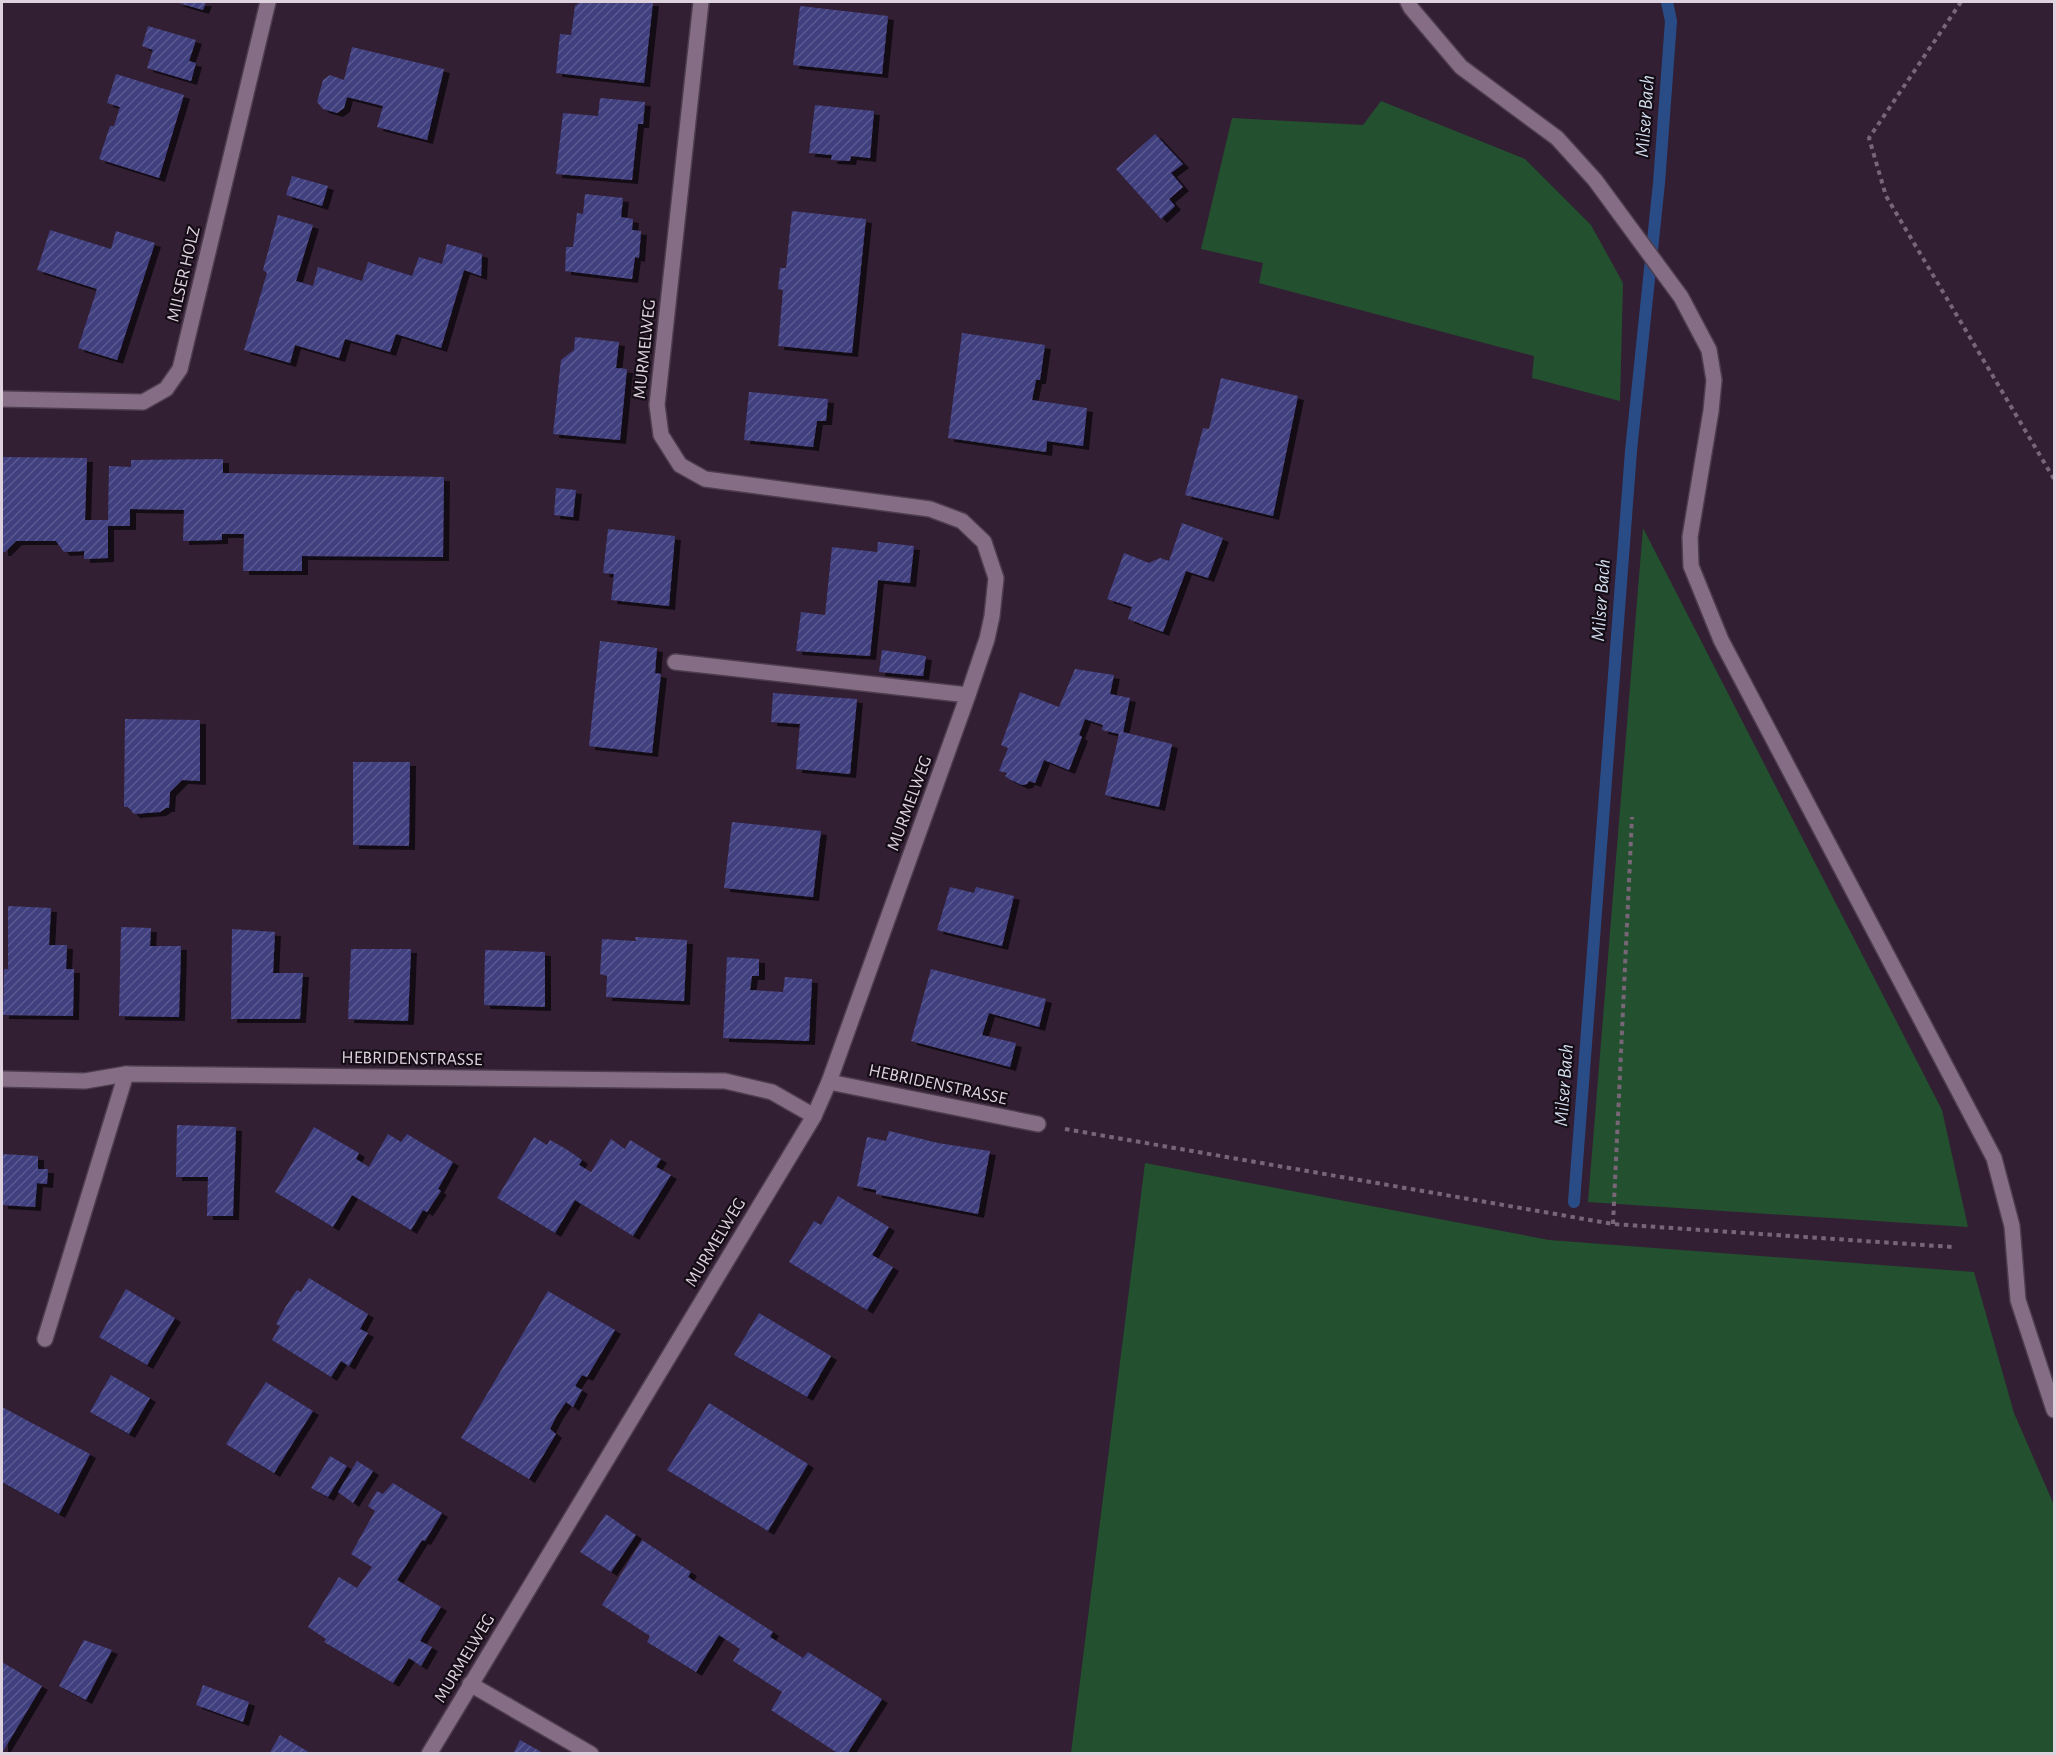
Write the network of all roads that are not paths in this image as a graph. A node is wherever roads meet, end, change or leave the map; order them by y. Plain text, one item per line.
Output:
1 (268, 2) edge
2 (701, 2) edge
3 (1408, 2) edge
4 (2, 399) edge
5 (675, 662) dead end
6 (968, 695) junction
7 (126, 1074) junction
8 (2, 1079) edge
9 (829, 1082) junction
10 (814, 1116) junction
11 (1038, 1124) road end
12 (45, 1339) dead end
13 (2055, 1410) edge
14 (470, 1684) junction
15 (429, 1754) edge
16 (591, 1754) edge

1 - 4 street, MILSER HOLZ
2 - 6 street, MURMELWEG
3 - 13 street
5 - 6 street
6 - 9 street, MURMELWEG
7 - 8 street, HEBRIDENSTRASSE
7 - 10 street, HEBRIDENSTRASSE
7 - 12 street
9 - 10 street, MURMELWEG
9 - 11 street, HEBRIDENSTRASSE
10 - 14 street, MURMELWEG
14 - 15 street, MURMELWEG
14 - 16 street

